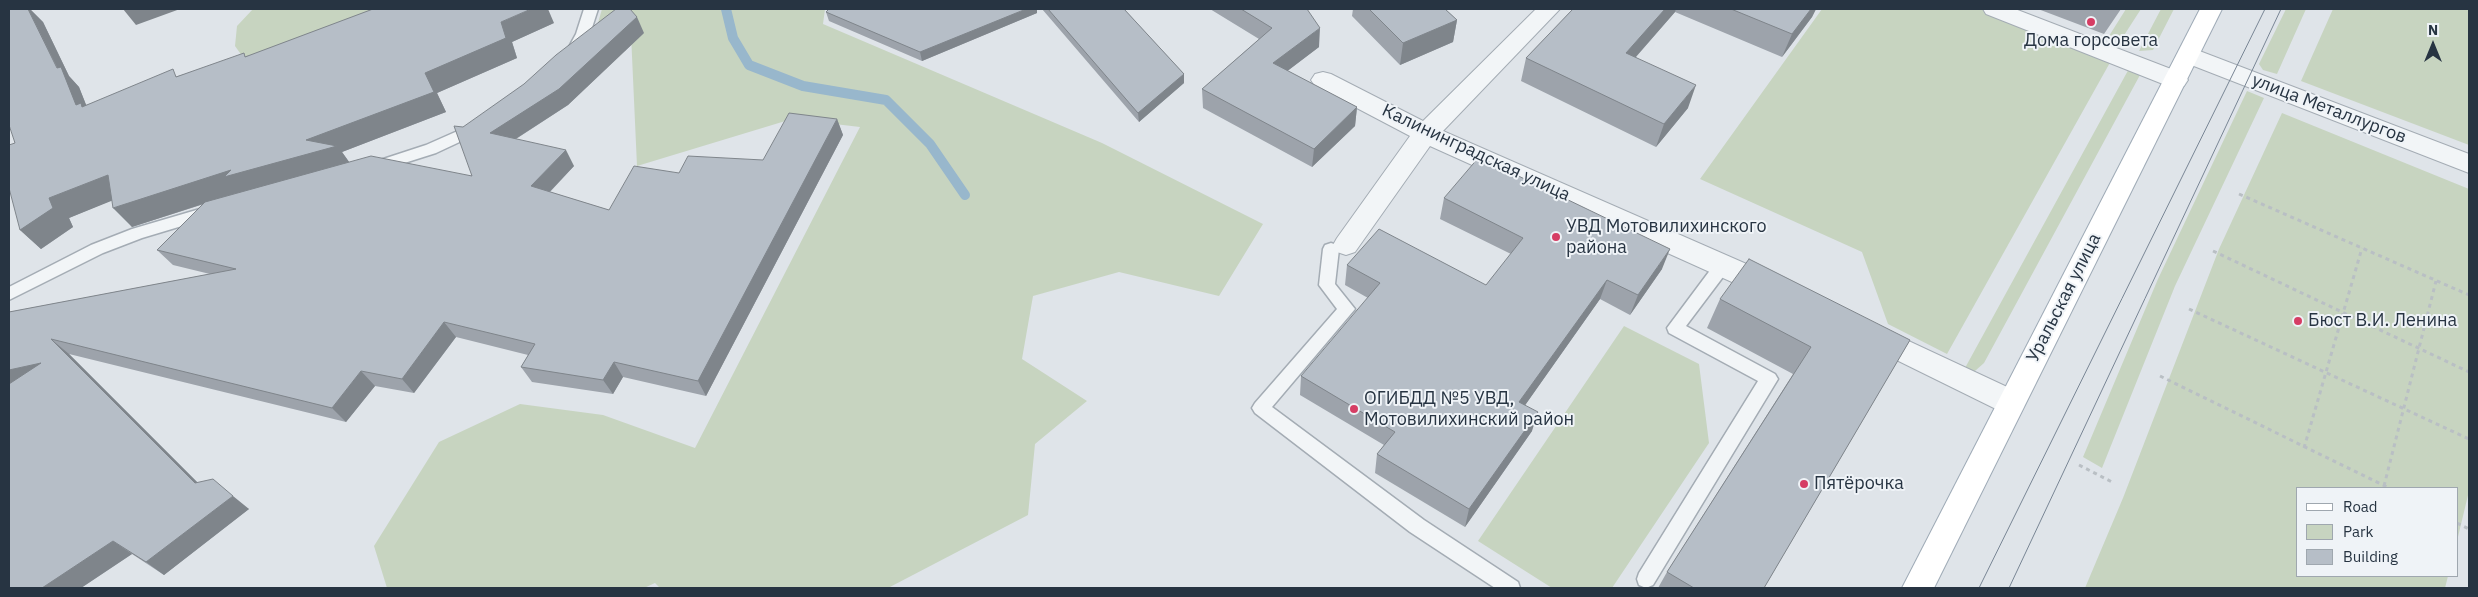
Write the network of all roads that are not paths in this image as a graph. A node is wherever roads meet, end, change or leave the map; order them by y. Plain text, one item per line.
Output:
1 (591, 9) edge
2 (1549, 9) edge
3 (1994, 9) edge
4 (2211, 9) edge
5 (2189, 55) junction
6 (559, 67) edge
7 (1323, 80) dead end
8 (2176, 80) junction
9 (490, 121) edge
10 (1426, 133) junction
11 (2469, 164) edge
12 (365, 170) edge
13 (221, 209) edge
14 (1339, 247) joint
15 (1723, 264) junction
16 (9, 294) edge
17 (1793, 298) edge
18 (1846, 322) edge
19 (2010, 402) junction
20 (1646, 579) dead end
21 (1511, 588) edge
22 (1918, 588) edge

1 - 6 lane
2 - 10 street
3 - 8 street
4 - 5 main road, Уральская улица
5 - 8 main road, Уральская улица
5 - 11 street, улица Металлургов
7 - 10 street, Калининградская улица
8 - 19 main road, Уральская улица
9 - 12 lane
10 - 14 street
10 - 15 street, Калининградская улица
13 - 16 lane
14 - 21 lane
15 - 17 street, Калининградская улица
15 - 20 lane
18 - 19 street
19 - 22 main road, Уральская улица

